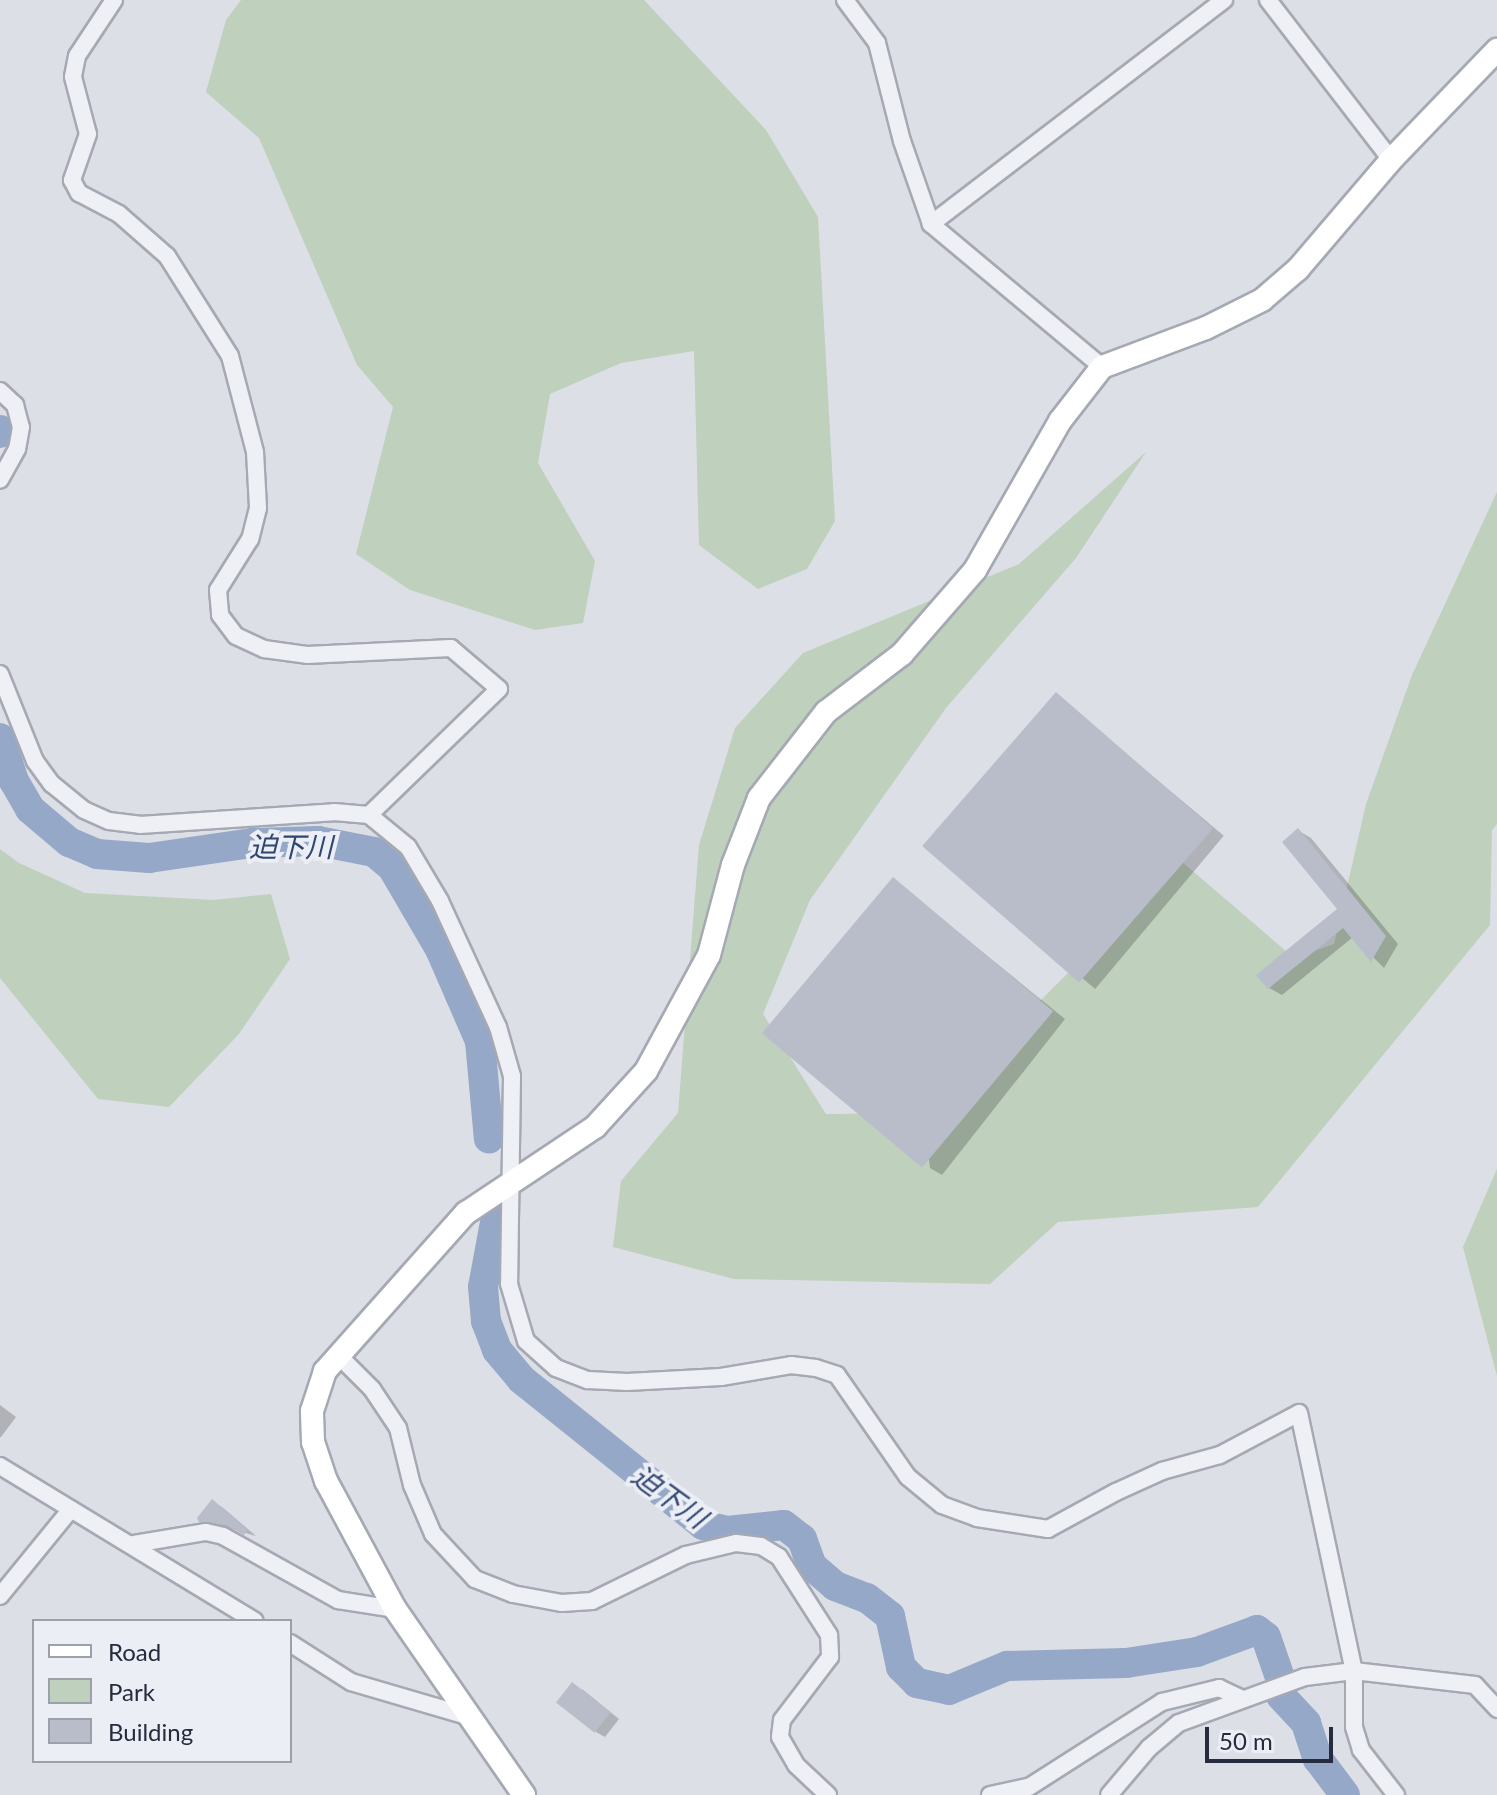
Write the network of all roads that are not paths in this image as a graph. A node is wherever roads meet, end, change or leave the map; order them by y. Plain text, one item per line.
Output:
1 (114, 0) edge
2 (845, 0) edge
3 (1224, 0) edge
4 (1268, 0) edge
5 (1497, 50) edge
6 (1391, 160) junction
7 (931, 224) junction
8 (1102, 367) junction
9 (0, 391) edge
10 (0, 480) edge
11 (0, 674) edge
12 (369, 815) junction
13 (513, 1179) junction
14 (338, 1355) junction
15 (0, 1466) edge
16 (71, 1509) junction
17 (134, 1544) junction
18 (0, 1596) edge
19 (395, 1609) junction
20 (252, 1619) edge
21 (292, 1644) edge
22 (1354, 1671) junction
23 (1240, 1698) junction
24 (1497, 1709) edge
25 (467, 1716) junction
26 (520, 1787) edge
27 (537, 1795) edge
28 (828, 1795) edge
29 (990, 1795) edge
30 (1109, 1795) edge
31 (1396, 1795) edge

1 - 12 street
2 - 7 street
3 - 7 street
4 - 6 street
5 - 6 street
6 - 8 street
7 - 8 street
8 - 13 street
9 - 10 street
11 - 12 street
12 - 13 street
13 - 14 street
13 - 22 street
14 - 19 street
14 - 28 street
15 - 16 street
16 - 17 street
16 - 18 street
17 - 19 street
17 - 20 street
19 - 25 street
21 - 25 street
22 - 23 street
22 - 24 street
22 - 31 street
23 - 29 street
23 - 30 street
25 - 26 street
26 - 27 street

